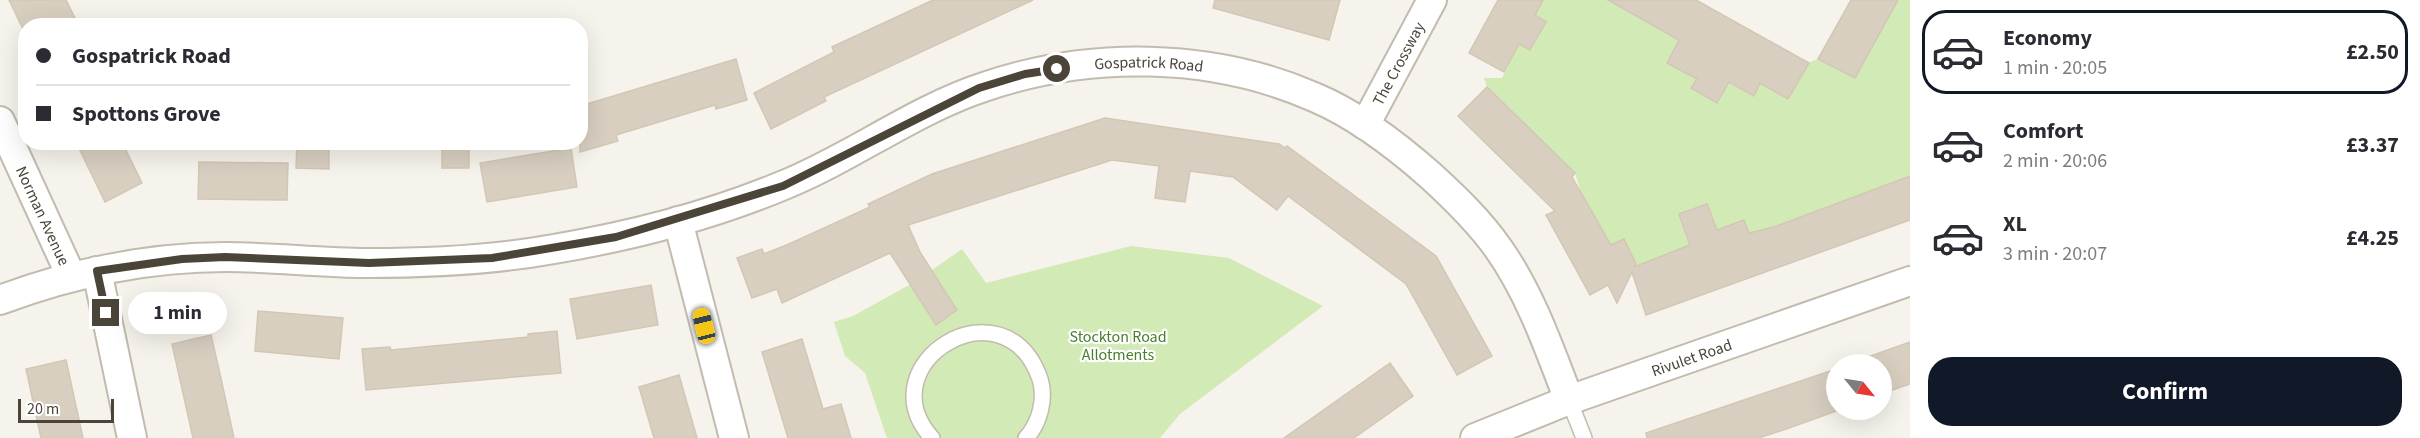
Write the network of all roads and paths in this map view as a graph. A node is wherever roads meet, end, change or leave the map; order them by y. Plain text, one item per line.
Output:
1 (1432, 0) edge
2 (0, 121) edge
3 (1365, 124) junction
4 (678, 220) junction
5 (84, 273) junction
6 (1910, 281) edge
7 (0, 300) edge
8 (1569, 400) junction
9 (132, 438) edge
10 (734, 438) edge
11 (932, 438) edge
12 (1026, 438) edge
13 (1475, 438) edge
14 (1584, 438) edge

1 - 3 street, The Crossway
2 - 5 street, Norman Avenue
3 - 4 street, Gospatrick Road
3 - 8 street, Gospatrick Road
4 - 5 street, Gospatrick Road
4 - 10 street
5 - 7 street, Gospatrick Road
5 - 9 street, Norman Avenue
6 - 8 street, Rivulet Road
8 - 13 street, Rivulet Road
8 - 14 lane
11 - 12 lane

